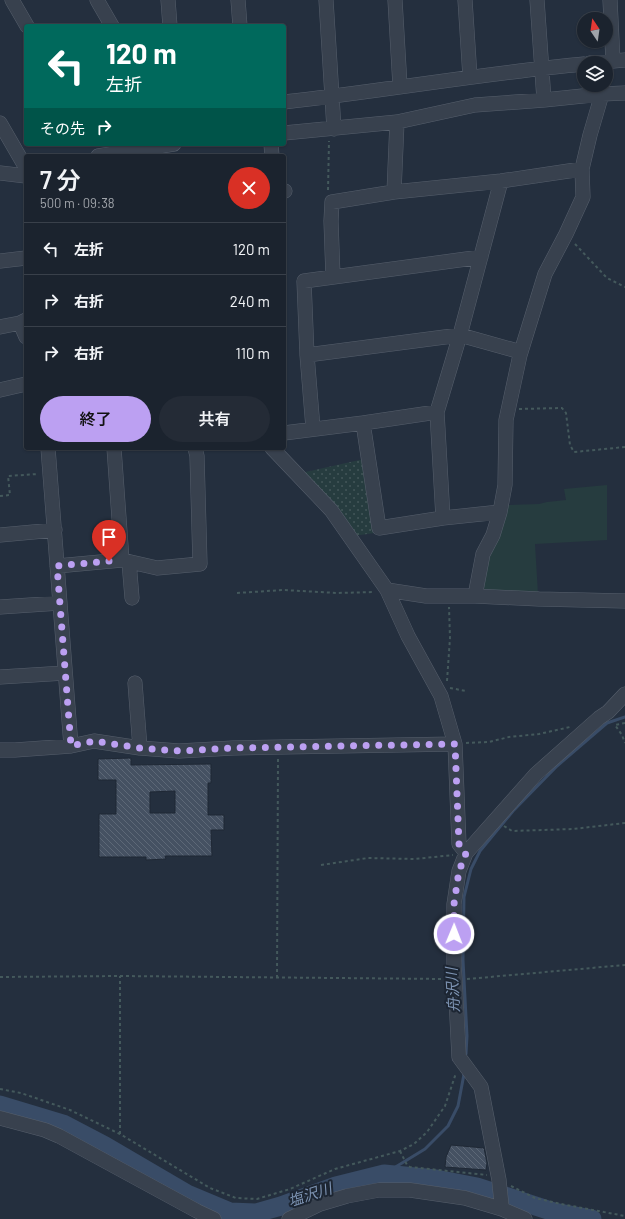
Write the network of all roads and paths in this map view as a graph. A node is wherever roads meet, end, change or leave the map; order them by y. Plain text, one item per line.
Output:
1 (12, 0) edge
2 (97, 0) edge
3 (168, 0) edge
4 (238, 0) edge
5 (326, 0) edge
6 (395, 0) edge
7 (465, 0) edge
8 (537, 0) edge
9 (610, 0) edge
10 (26, 24) edge
11 (111, 24) edge
12 (170, 24) edge
13 (240, 24) edge
14 (619, 60) edge
15 (577, 65) edge
16 (541, 68) junction
17 (470, 77) junction
18 (400, 86) junction
19 (625, 93) edge
20 (602, 94) junction
21 (333, 96) junction
22 (544, 100) junction
23 (286, 102) edge
24 (397, 122) junction
25 (0, 123) edge
26 (332, 129) junction
27 (286, 133) edge
28 (155, 146) edge
29 (99, 152) edge
30 (24, 165) edge
31 (582, 169) junction
32 (0, 173) edge
33 (24, 176) edge
34 (501, 181) junction
35 (394, 192) junction
36 (332, 202) junction
37 (566, 234) junction
38 (481, 257) junction
39 (24, 258) edge
40 (0, 261) edge
41 (334, 277) junction
42 (625, 287) edge
43 (23, 321) edge
44 (0, 327) edge
45 (460, 335) junction
46 (521, 352) junction
47 (307, 355) junction
48 (24, 384) edge
49 (0, 390) edge
50 (509, 406) junction
51 (437, 412) junction
52 (364, 423) junction
53 (314, 428) junction
54 (286, 433) edge
55 (625, 447) edge
56 (48, 450) edge
57 (114, 450) edge
58 (196, 450) edge
59 (274, 450) edge
60 (50, 472) junction
61 (0, 496) edge
62 (500, 512) junction
63 (443, 518) junction
64 (55, 530) junction
65 (0, 535) edge
66 (126, 561) junction
67 (57, 566) junction
68 (387, 590) junction
69 (237, 593) dead end
70 (448, 596) junction
71 (475, 596) junction
72 (132, 598) dead end
73 (625, 601) edge
74 (60, 603) junction
75 (0, 607) edge
76 (65, 673) junction
77 (0, 677) edge
78 (135, 683) dead end
79 (466, 691) dead end
80 (625, 694) edge
81 (625, 723) edge
82 (570, 727) dead end
83 (625, 743) edge
84 (455, 744) junction
85 (71, 746) junction
86 (278, 747) junction
87 (140, 748) junction
88 (0, 750) edge
89 (625, 823) edge
90 (507, 828) dead end
91 (466, 853) junction
92 (321, 865) dead end
93 (625, 965) edge
94 (0, 976) edge
95 (120, 976) junction
96 (276, 978) junction
97 (471, 978) dead end
98 (455, 979) junction
99 (459, 1057) junction
100 (0, 1089) edge
101 (0, 1118) edge
102 (120, 1134) junction
103 (400, 1151) junction
104 (499, 1180) junction
105 (502, 1209) junction
106 (625, 1216) edge
107 (214, 1219) edge
108 (289, 1219) edge
109 (525, 1219) edge

1 - 10 street
2 - 11 street
3 - 12 street
4 - 13 street
5 - 21 street
6 - 18 street
7 - 17 street
8 - 16 street
9 - 14 street
15 - 16 street
16 - 17 street
16 - 22 street
17 - 18 street
18 - 21 street
19 - 20 street
20 - 22 street
20 - 31 street
21 - 23 street
21 - 26 street
22 - 24 street
24 - 26 street
24 - 35 street
25 - 30 street
26 - 27 street
26 - 36 path
28 - 29 street
31 - 34 street
31 - 37 street
32 - 33 street
34 - 35 street
34 - 38 street
35 - 36 street
36 - 41 street
37 - 42 path
37 - 46 street
38 - 41 street
38 - 45 street
39 - 40 street
41 - 47 street
43 - 44 street
45 - 46 street
45 - 47 street
45 - 51 street
46 - 50 street
47 - 53 street
48 - 49 street
50 - 55 path
50 - 62 street
51 - 52 street
51 - 63 street
52 - 53 street
52 - 63 street
53 - 54 street
56 - 60 street
57 - 66 street
58 - 66 street
59 - 68 street
60 - 61 path
60 - 64 street
62 - 63 street
62 - 71 street
64 - 65 street
64 - 67 street
66 - 67 street
66 - 72 street
67 - 74 street
68 - 69 path
68 - 70 street
68 - 84 street
70 - 71 street
70 - 79 path
71 - 73 street
74 - 75 street
74 - 76 street
76 - 77 street
76 - 85 street
78 - 87 street
80 - 91 street
81 - 83 path
82 - 84 path
84 - 86 street
84 - 91 street
85 - 87 street
85 - 88 street
86 - 87 street
86 - 96 path
89 - 90 path
91 - 92 path
91 - 98 street
93 - 97 path
94 - 95 path
95 - 96 path
95 - 102 path
96 - 98 path
98 - 99 street
99 - 103 path
99 - 104 street
100 - 102 path
101 - 107 street
102 - 103 path
103 - 104 path
104 - 105 street
104 - 106 path
105 - 108 street
105 - 109 street

